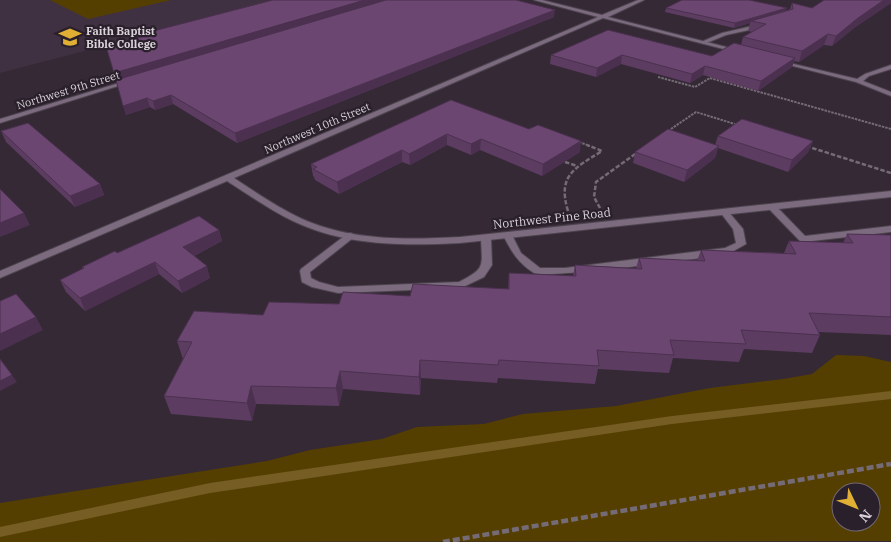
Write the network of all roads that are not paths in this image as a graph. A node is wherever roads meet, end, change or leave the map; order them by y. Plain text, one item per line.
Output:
1 (536, 0) edge
2 (642, 0) edge
3 (603, 17) junction
4 (766, 24) edge
5 (704, 42) junction
6 (749, 53) edge
7 (775, 60) edge
8 (891, 67) edge
9 (134, 80) edge
10 (858, 81) junction
11 (891, 94) edge
12 (0, 121) edge
13 (229, 178) junction
14 (891, 194) edge
15 (772, 207) junction
16 (724, 212) junction
17 (891, 229) edge
18 (508, 235) junction
19 (350, 236) junction
20 (486, 238) junction
21 (0, 275) edge

1 - 3 street
2 - 3 street, Northwest 10th Street
3 - 5 street
3 - 13 street, Northwest 10th Street
4 - 5 street
5 - 6 street
7 - 10 street
8 - 10 street
9 - 12 street, Northwest 9th Street
10 - 11 street
13 - 19 street, Northwest Pine Road
13 - 21 street, Northwest 10th Street
14 - 15 street, Northwest Pine Road
15 - 16 street, Northwest Pine Road
15 - 17 street
16 - 18 street, Northwest Pine Road
16 - 18 street
18 - 20 street, Northwest Pine Road
19 - 20 street, Northwest Pine Road
19 - 20 street

